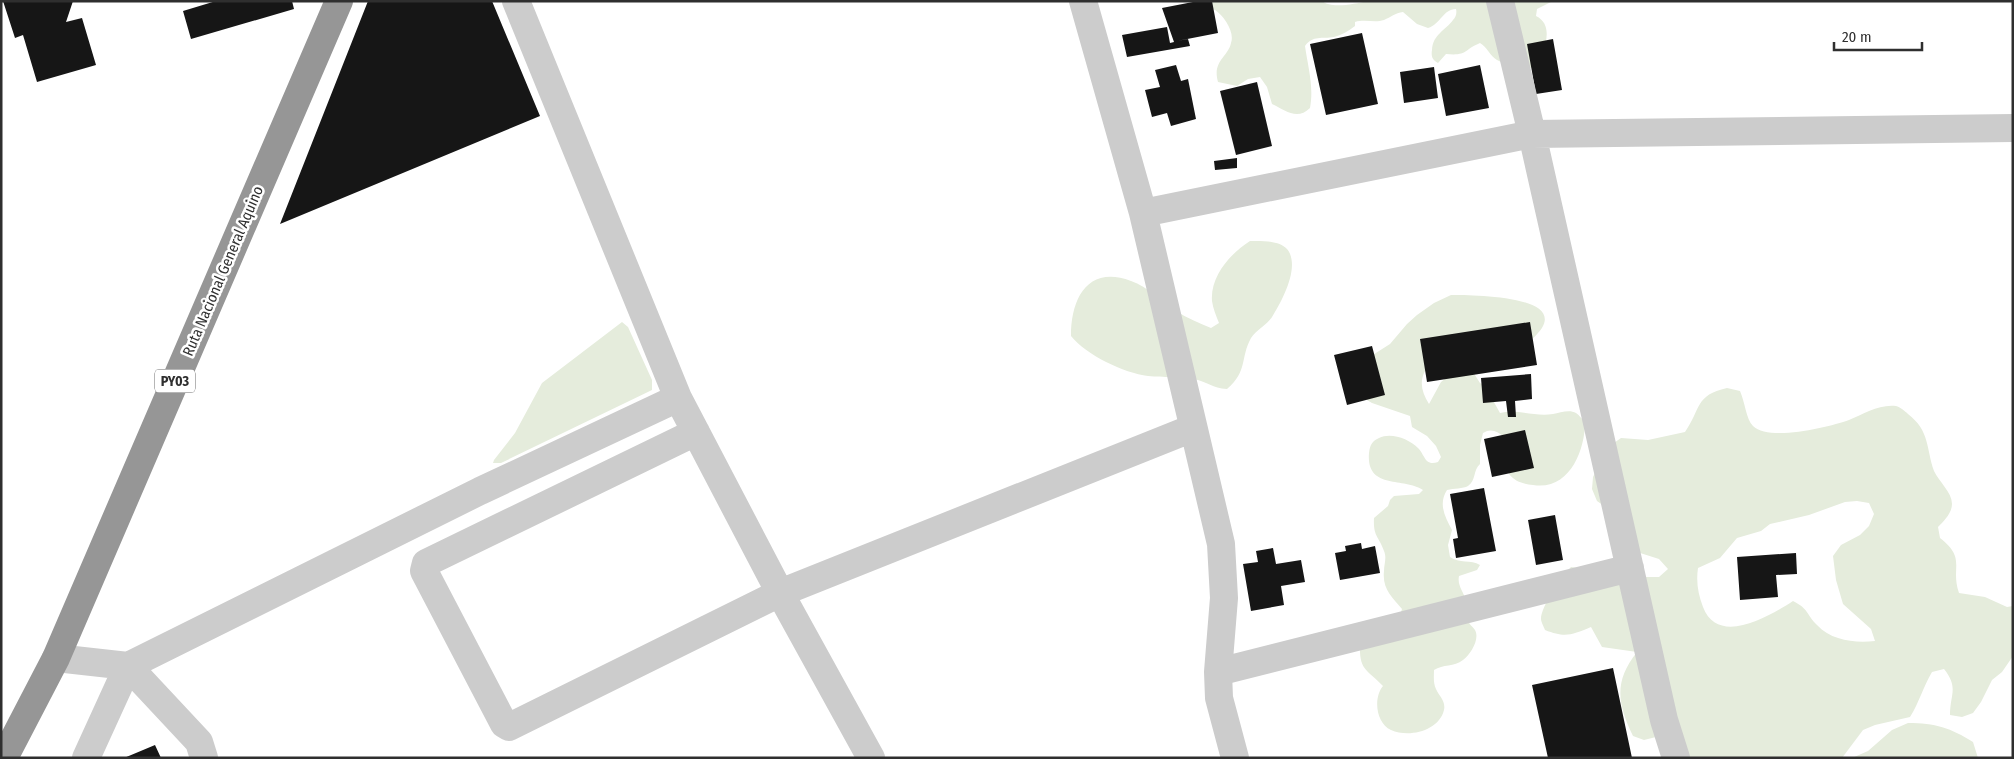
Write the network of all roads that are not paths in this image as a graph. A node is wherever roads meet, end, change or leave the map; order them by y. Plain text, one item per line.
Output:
1 (339, 1) edge
2 (516, 1) edge
3 (1084, 1) edge
4 (1500, 1) edge
5 (2013, 128) edge
6 (1532, 134) junction
7 (1143, 213) junction
8 (678, 398) junction
9 (1193, 428) junction
10 (696, 432) junction
11 (1630, 568) junction
12 (780, 593) junction
13 (56, 658) junction
14 (128, 666) junction
15 (1218, 672) junction
16 (4, 758) edge
17 (86, 758) edge
18 (204, 758) edge
19 (871, 758) edge
20 (1235, 758) edge
21 (1676, 758) edge

1 - 13 highway, Ruta Nacional General Aquino / PY03
2 - 8 street
3 - 7 street
4 - 6 street
5 - 6 street
6 - 7 street
6 - 11 street
7 - 9 street
8 - 10 street
8 - 14 street
9 - 12 street
9 - 15 street
10 - 12 street
10 - 12 street
11 - 15 street
11 - 21 street
12 - 19 street
13 - 14 street
13 - 16 highway, Ruta Nacional General Aquino / PY03
14 - 17 street
14 - 18 street
15 - 20 street

